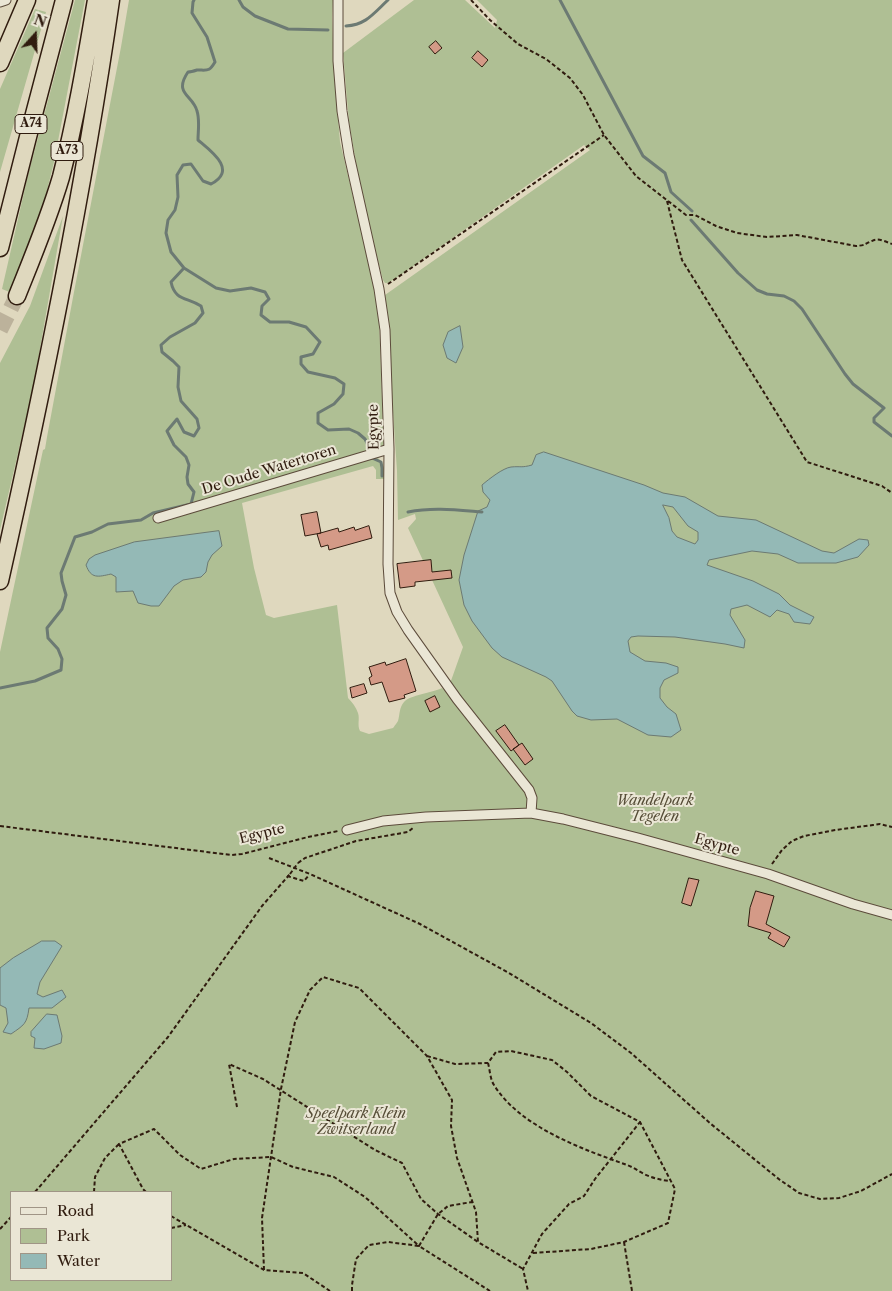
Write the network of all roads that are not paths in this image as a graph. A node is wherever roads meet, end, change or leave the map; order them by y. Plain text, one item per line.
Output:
1 (6, 0) edge
2 (64, 0) edge
3 (96, 0) edge
4 (111, 0) edge
5 (338, 0) edge
6 (0, 2) edge
7 (26, 3) edge
8 (0, 63) edge
9 (0, 248) edge
10 (17, 296) tunnel mouth
11 (389, 449) junction
12 (158, 518) dead end
13 (0, 581) edge
14 (531, 813) junction
15 (347, 830) road end
16 (892, 916) edge

1 - 6 street
2 - 9 highway, A74
3 - 10 highway, A73
4 - 13 highway
5 - 11 street, Egypte
7 - 8 highway
11 - 12 street, De Oude Watertoren
11 - 14 street, Egypte
14 - 15 street, Egypte
14 - 16 street, Egypte

